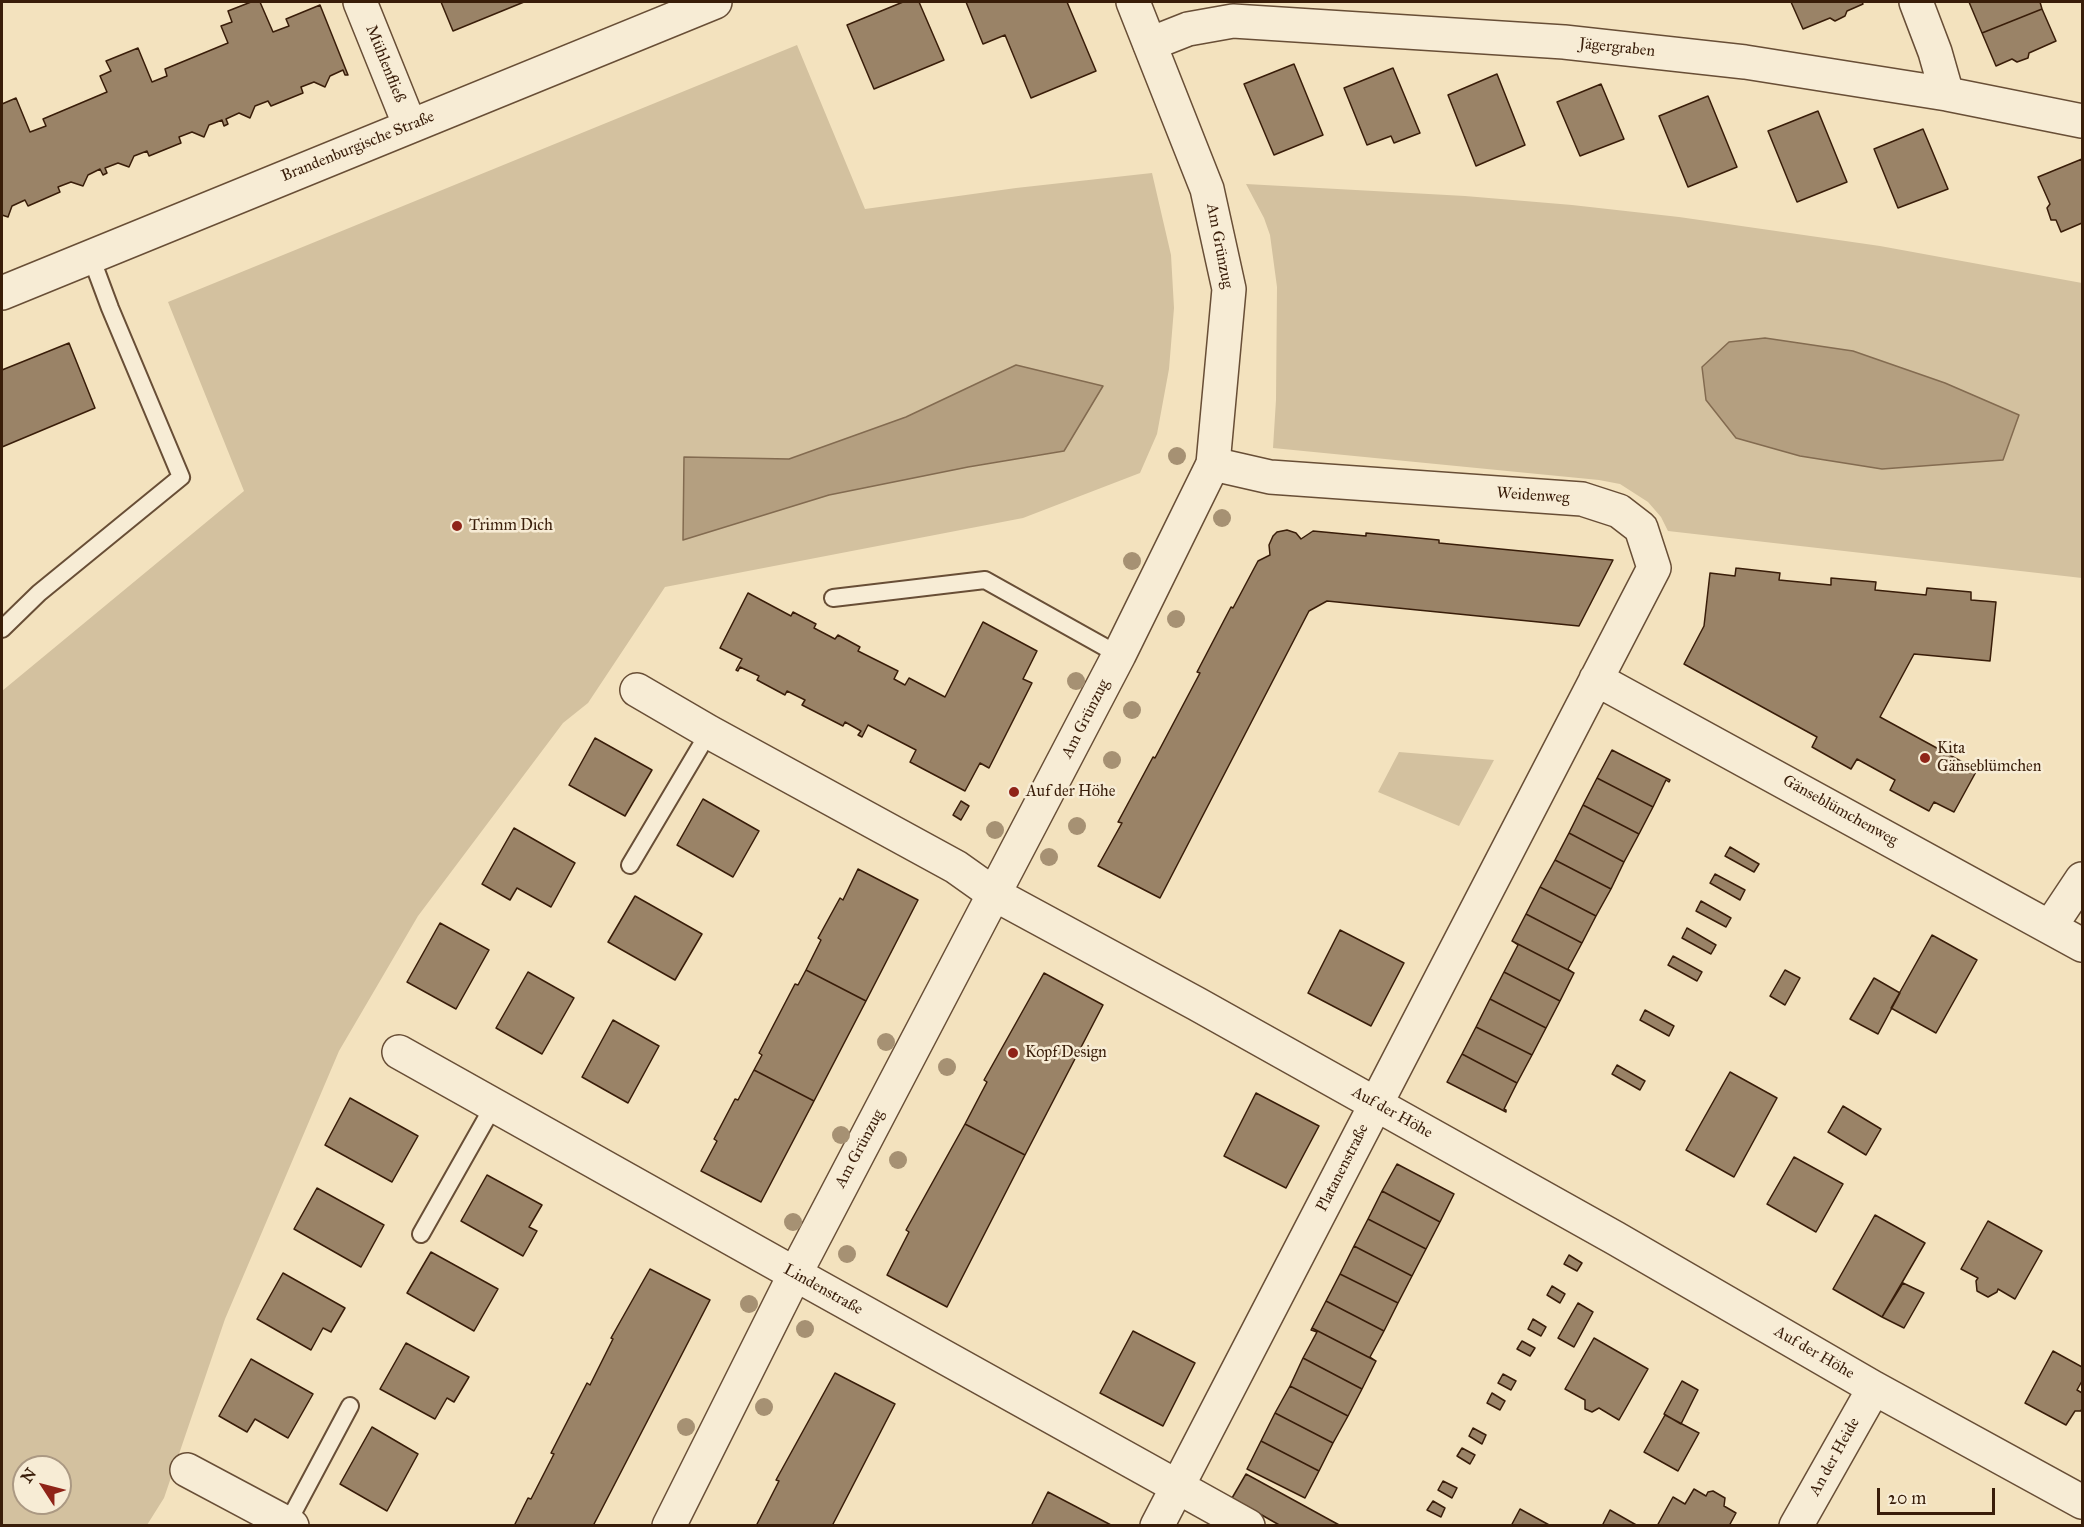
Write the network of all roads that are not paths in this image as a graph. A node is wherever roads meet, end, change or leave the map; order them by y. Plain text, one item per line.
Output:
1 (360, 2) edge
2 (715, 2) edge
3 (1133, 2) edge
4 (1916, 2) edge
5 (1150, 44) junction
6 (1947, 94) junction
7 (2082, 120) edge
8 (410, 126) junction
9 (91, 257) junction
10 (2, 293) edge
11 (1213, 464) junction
12 (833, 598) dead end
13 (2, 629) edge
14 (1119, 655) junction
15 (1596, 679) junction
16 (637, 690) dead end
17 (1577, 714) joint
18 (709, 732) junction
19 (630, 865) dead end
20 (2082, 879) edge
21 (994, 894) junction
22 (2050, 927) junction
23 (2082, 945) edge
24 (399, 1052) dead end
25 (1377, 1104) junction
26 (494, 1105) junction
27 (421, 1233) dead end
28 (795, 1274) junction
29 (1874, 1388) junction
30 (350, 1406) dead end
31 (187, 1470) dead end
32 (1178, 1486) junction
33 (2082, 1502) edge
34 (289, 1525) edge
35 (669, 1526) edge
36 (1157, 1526) edge
37 (1248, 1526) edge
38 (1796, 1526) edge

1 - 8 street, Mühlenfließ
2 - 8 street, Brandenburgische Straße
3 - 5 street, Am Grünzug
4 - 6 street
5 - 6 street, Jägergraben
5 - 11 street, Am Grünzug
6 - 7 street, Jägergraben
8 - 9 street, Brandenburgische Straße
9 - 10 street, Brandenburgische Straße
9 - 13 lane
11 - 14 street, Am Grünzug
11 - 15 street, Weidenweg
12 - 14 lane
14 - 21 street, Am Grünzug
15 - 17 street, Weidenweg
15 - 22 street, Gänseblümchenweg
16 - 18 street, Auf der Höhe
17 - 25 street, Platanenstraße
18 - 19 lane
18 - 21 street, Auf der Höhe
20 - 22 street
21 - 25 street, Auf der Höhe
21 - 28 street, Am Grünzug
22 - 23 street, Gänseblümchenweg
24 - 26 street, Lindenstraße
25 - 29 street, Auf der Höhe
25 - 32 street, Platanenstraße
26 - 27 lane
26 - 28 street, Lindenstraße
28 - 32 street, Lindenstraße
28 - 35 street, Am Grünzug
29 - 33 street, Auf der Höhe
29 - 38 street, An der Heide
30 - 34 lane
31 - 34 street
32 - 36 street, Platanenstraße
32 - 37 street, Lindenstraße

